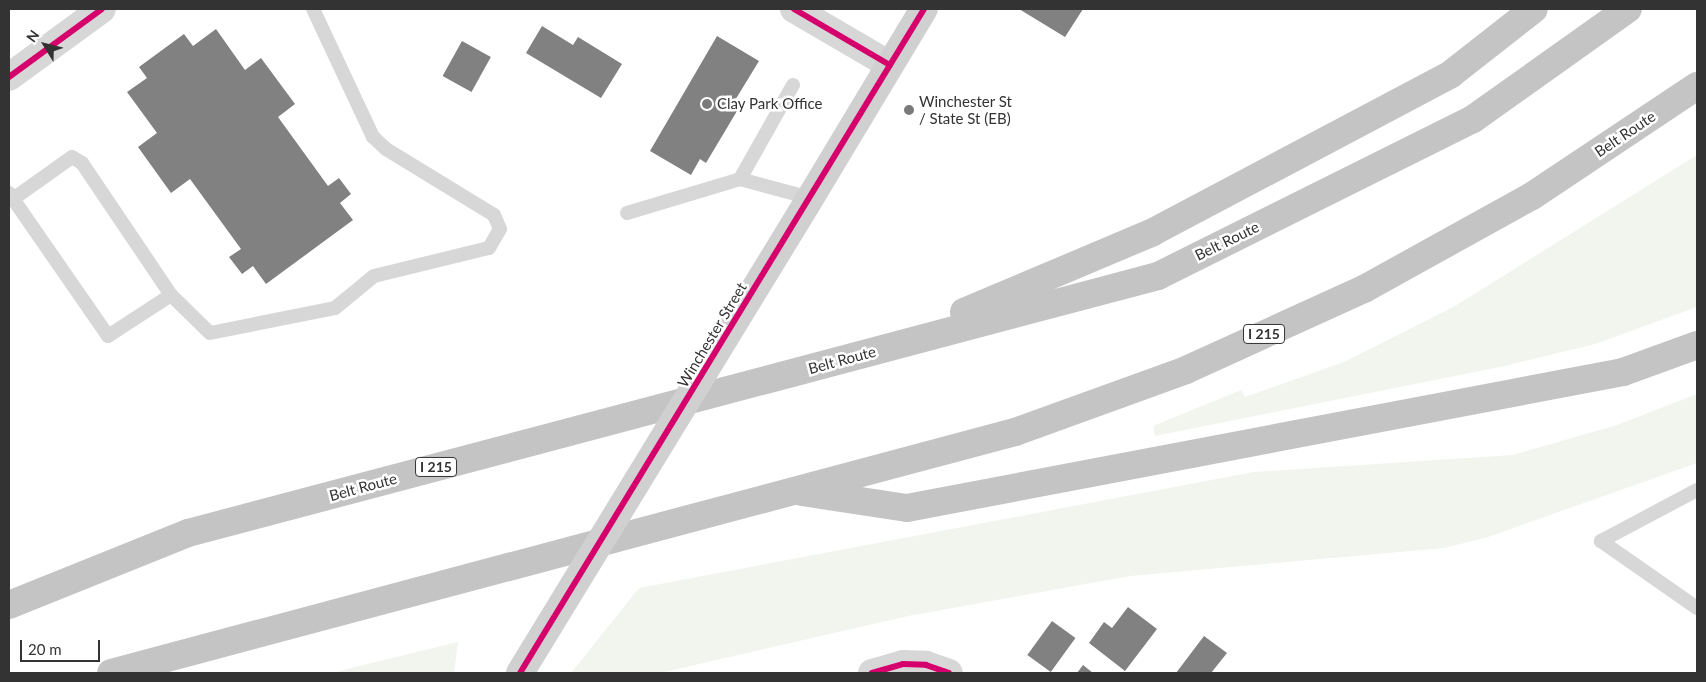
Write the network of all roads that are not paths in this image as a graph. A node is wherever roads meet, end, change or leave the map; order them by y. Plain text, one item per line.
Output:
1 (102, 9) edge
2 (313, 9) edge
3 (794, 9) edge
4 (924, 9) edge
5 (1534, 9) edge
6 (1628, 9) edge
7 (890, 65) junction
8 (9, 77) edge
9 (793, 86) dead end
10 (1697, 86) edge
11 (740, 179) junction
12 (11, 196) edge
13 (808, 202) junction
14 (627, 212) dead end
15 (171, 295) junction
16 (1697, 345) edge
17 (870, 352) junction
18 (1697, 490) edge
19 (790, 491) junction
20 (9, 605) edge
21 (1697, 608) edge
22 (111, 673) edge
23 (520, 673) edge
24 (872, 673) edge
25 (949, 673) edge

1 - 8 street
2 - 15 lane
3 - 7 street
4 - 7 main road, Winchester Street
5 - 17 highway
6 - 17 highway, Belt Route / I 215
7 - 13 main road, Winchester Street
9 - 11 lane
10 - 19 highway, Belt Route / I 215
11 - 13 lane
11 - 14 lane
12 - 15 lane
12 - 15 lane
13 - 23 main road, Winchester Street, bridge
16 - 19 highway
17 - 20 highway, Belt Route / I 215
18 - 21 lane
19 - 22 highway, Belt Route / I 215
24 - 25 street

